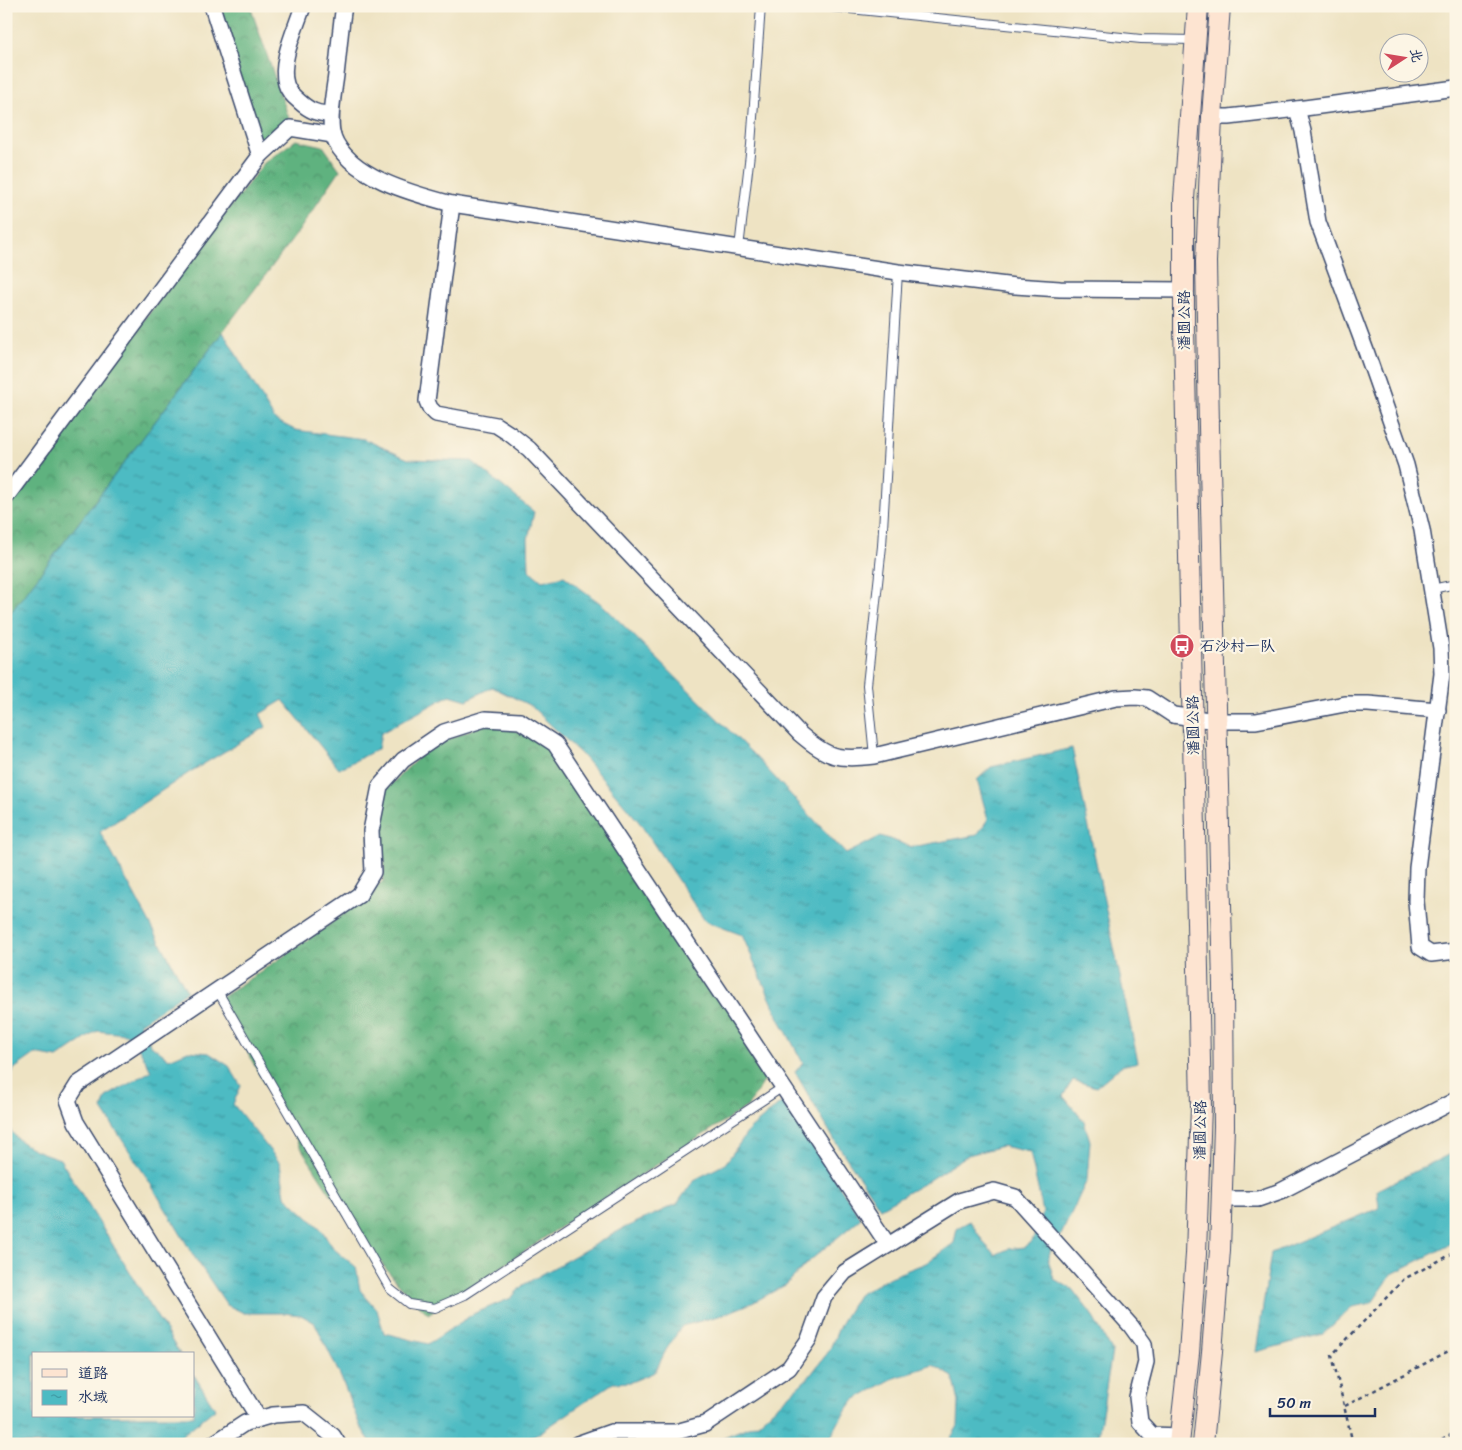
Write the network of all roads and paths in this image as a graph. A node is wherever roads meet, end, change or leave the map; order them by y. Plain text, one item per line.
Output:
1 (212, 6) edge
2 (303, 6) edge
3 (344, 6) edge
4 (761, 6) edge
5 (821, 6) edge
6 (1198, 6) edge
7 (1220, 6) edge
8 (1195, 40) junction
9 (1456, 88) edge
10 (1297, 109) junction
11 (332, 114) junction
12 (1212, 117) junction
13 (333, 135) junction
14 (260, 156) junction
15 (452, 204) junction
16 (739, 248) junction
17 (898, 272) junction
18 (1184, 290) junction
19 (6, 497) edge
20 (1456, 584) edge
21 (1432, 589) junction
22 (1438, 710) junction
23 (1193, 718) junction
24 (1216, 721) junction
25 (874, 756) junction
26 (1456, 951) edge
27 (217, 990) junction
28 (783, 1087) junction
29 (1456, 1100) edge
30 (1221, 1199) junction
31 (888, 1245) junction
32 (1456, 1252) edge
33 (1456, 1347) edge
34 (1345, 1406) junction
35 (259, 1419) junction
36 (1456, 1432) edge
37 (1179, 1440) edge
38 (213, 1444) edge
39 (338, 1444) edge
40 (577, 1444) edge
41 (1203, 1444) edge
42 (1353, 1444) edge
43 (1435, 1444) edge

1 - 14 street
2 - 11 street
3 - 11 street
4 - 16 lane
5 - 8 lane
6 - 8 main road, 潘圆公路
7 - 12 main road, 潘圆公路
8 - 18 main road, 潘圆公路
9 - 10 street
10 - 12 street
10 - 21 street
11 - 13 street
12 - 24 main road, 潘圆公路
13 - 14 street
13 - 15 street
14 - 19 street
15 - 16 street
15 - 25 street
16 - 17 street
17 - 18 street
17 - 25 lane
18 - 23 main road, 潘圆公路
20 - 21 lane
21 - 22 street
22 - 24 street
22 - 26 street
23 - 24 street
23 - 25 street
23 - 37 main road, 潘圆公路
24 - 30 main road, 潘圆公路
27 - 28 lane
27 - 28 street
27 - 35 street
28 - 31 street
29 - 30 street
30 - 41 main road, 潘圆公路
31 - 37 street
31 - 40 street
32 - 34 path
33 - 34 path
34 - 42 path
35 - 38 street
35 - 39 street
36 - 43 path

